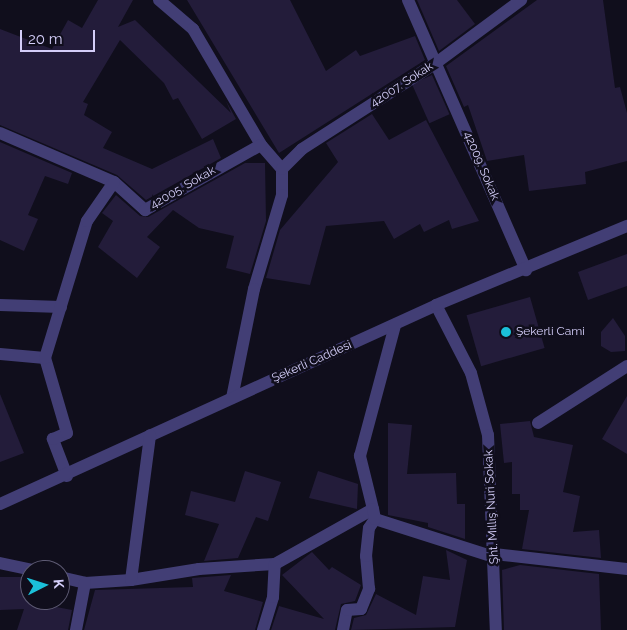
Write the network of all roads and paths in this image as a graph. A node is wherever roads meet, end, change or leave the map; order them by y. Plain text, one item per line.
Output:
1 (159, 0) edge
2 (408, 0) edge
3 (521, 0) edge
4 (436, 63) junction
5 (0, 133) edge
6 (260, 145) junction
7 (282, 169) junction
8 (114, 182) junction
9 (626, 228) edge
10 (526, 270) junction
11 (0, 305) edge
12 (436, 305) junction
13 (61, 307) junction
14 (395, 325) junction
15 (0, 354) edge
16 (45, 358) junction
17 (627, 366) edge
18 (232, 398) junction
19 (538, 423) dead end
20 (150, 435) junction
21 (66, 476) junction
22 (0, 504) edge
23 (374, 514) junction
24 (494, 555) junction
25 (0, 563) edge
26 (275, 564) junction
27 (20, 567) edge
28 (627, 569) edge
29 (70, 579) edge
30 (130, 580) junction
31 (85, 583) junction
32 (76, 630) edge
33 (263, 630) edge
34 (343, 630) edge
35 (496, 630) edge

1 - 6 street
2 - 4 street, 42009. Sokak
3 - 4 street, 42007. Sokak
4 - 7 street, 42007. Sokak
4 - 10 street, 42009. Sokak
5 - 8 street, 42005. Sokak
6 - 7 street
6 - 8 street, 42005. Sokak
7 - 18 street
8 - 13 street
9 - 10 street, Şekerli Caddesi
10 - 12 street, Şekerli Caddesi
11 - 13 street
12 - 14 street, Şekerli Caddesi
12 - 24 street, Şht. Mıllış Nuri Sokak
13 - 16 street
14 - 18 street, Şekerli Caddesi
14 - 23 street
15 - 16 street
16 - 21 street
17 - 19 street
18 - 20 street, Şekerli Caddesi
20 - 21 street, Şekerli Caddesi
20 - 30 street
21 - 22 street, Şekerli Caddesi
23 - 24 street
23 - 26 street
23 - 34 street
24 - 28 street
24 - 35 street, Şht. Mıllış Nuri Sokak
25 - 27 street
26 - 30 street
26 - 33 street
29 - 31 street
30 - 31 street
31 - 32 street

